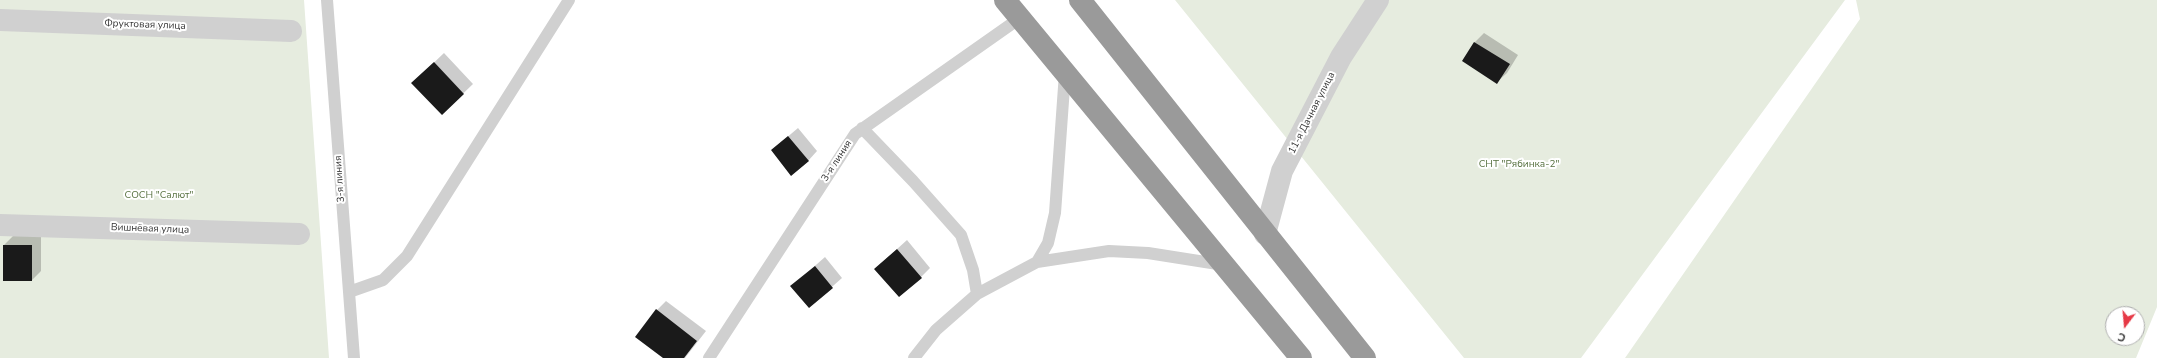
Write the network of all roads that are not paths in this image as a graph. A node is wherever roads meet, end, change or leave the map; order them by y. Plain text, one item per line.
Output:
1 (327, 0) edge
2 (569, 0) edge
3 (1005, 0) edge
4 (1080, 0) edge
5 (1378, 0) edge
6 (1020, 18) junction
7 (0, 20) edge
8 (291, 31) dead end
9 (1065, 72) junction
10 (862, 128) junction
11 (0, 225) edge
12 (299, 234) dead end
13 (1265, 234) junction
14 (1037, 262) junction
15 (1225, 265) junction
16 (349, 292) junction
17 (977, 294) junction
18 (354, 358) edge
19 (709, 358) edge
20 (914, 358) edge
21 (1301, 358) edge
22 (1366, 358) edge

1 - 16 lane, 3-я линия
2 - 16 lane
3 - 6 highway
4 - 13 highway
5 - 13 street, 11-я Дачная улица
6 - 9 highway
6 - 10 lane, 3-я линия
7 - 8 street, Фруктовая улица
9 - 14 lane
9 - 15 highway
10 - 17 lane
10 - 19 lane, 3-я линия
11 - 12 street, Вишнёвая улица
13 - 22 highway
14 - 15 lane
14 - 17 lane
15 - 21 highway
16 - 18 lane, 3-я линия
17 - 20 lane

